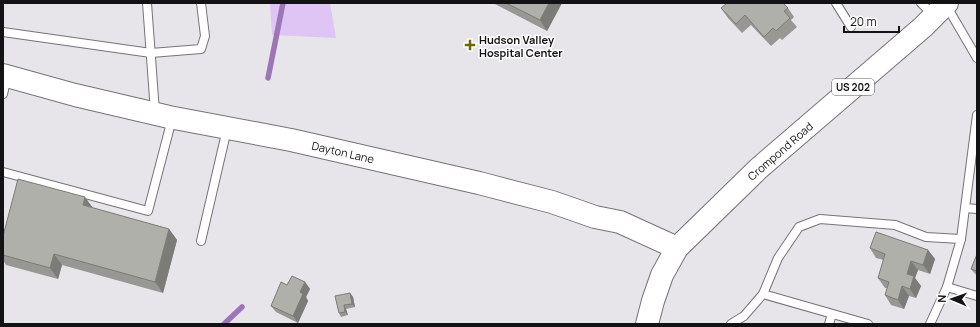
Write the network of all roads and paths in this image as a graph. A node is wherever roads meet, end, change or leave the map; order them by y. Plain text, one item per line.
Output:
1 (147, 3) edge
2 (202, 3) edge
3 (836, 3) edge
4 (937, 7) edge
5 (851, 27) dead end
6 (3, 32) edge
7 (150, 53) junction
8 (977, 58) edge
9 (4, 82) edge
10 (164, 115) junction
11 (977, 115) edge
12 (228, 128) junction
13 (3, 172) edge
14 (965, 208) junction
15 (977, 210) edge
16 (961, 239) junction
17 (201, 241) dead end
18 (677, 248) junction
19 (947, 287) junction
20 (763, 294) junction
21 (977, 296) edge
22 (832, 314) junction
23 (647, 324) edge
24 (731, 324) edge
25 (829, 324) edge
26 (868, 324) edge
27 (930, 324) edge

1 - 7 lane
2 - 7 lane
3 - 5 lane
4 - 8 lane
4 - 18 street, Crompond Road / US 202
6 - 7 lane
7 - 10 lane
9 - 10 street, Dayton Lane
10 - 12 street, Dayton Lane
10 - 13 lane
11 - 14 lane
12 - 17 lane
12 - 18 street, Dayton Lane
14 - 15 lane
14 - 16 lane
16 - 19 lane
16 - 20 lane
18 - 23 street, Crompond Road / US 202
19 - 21 lane
19 - 27 lane
20 - 22 lane
20 - 24 lane
22 - 25 lane
22 - 26 lane

